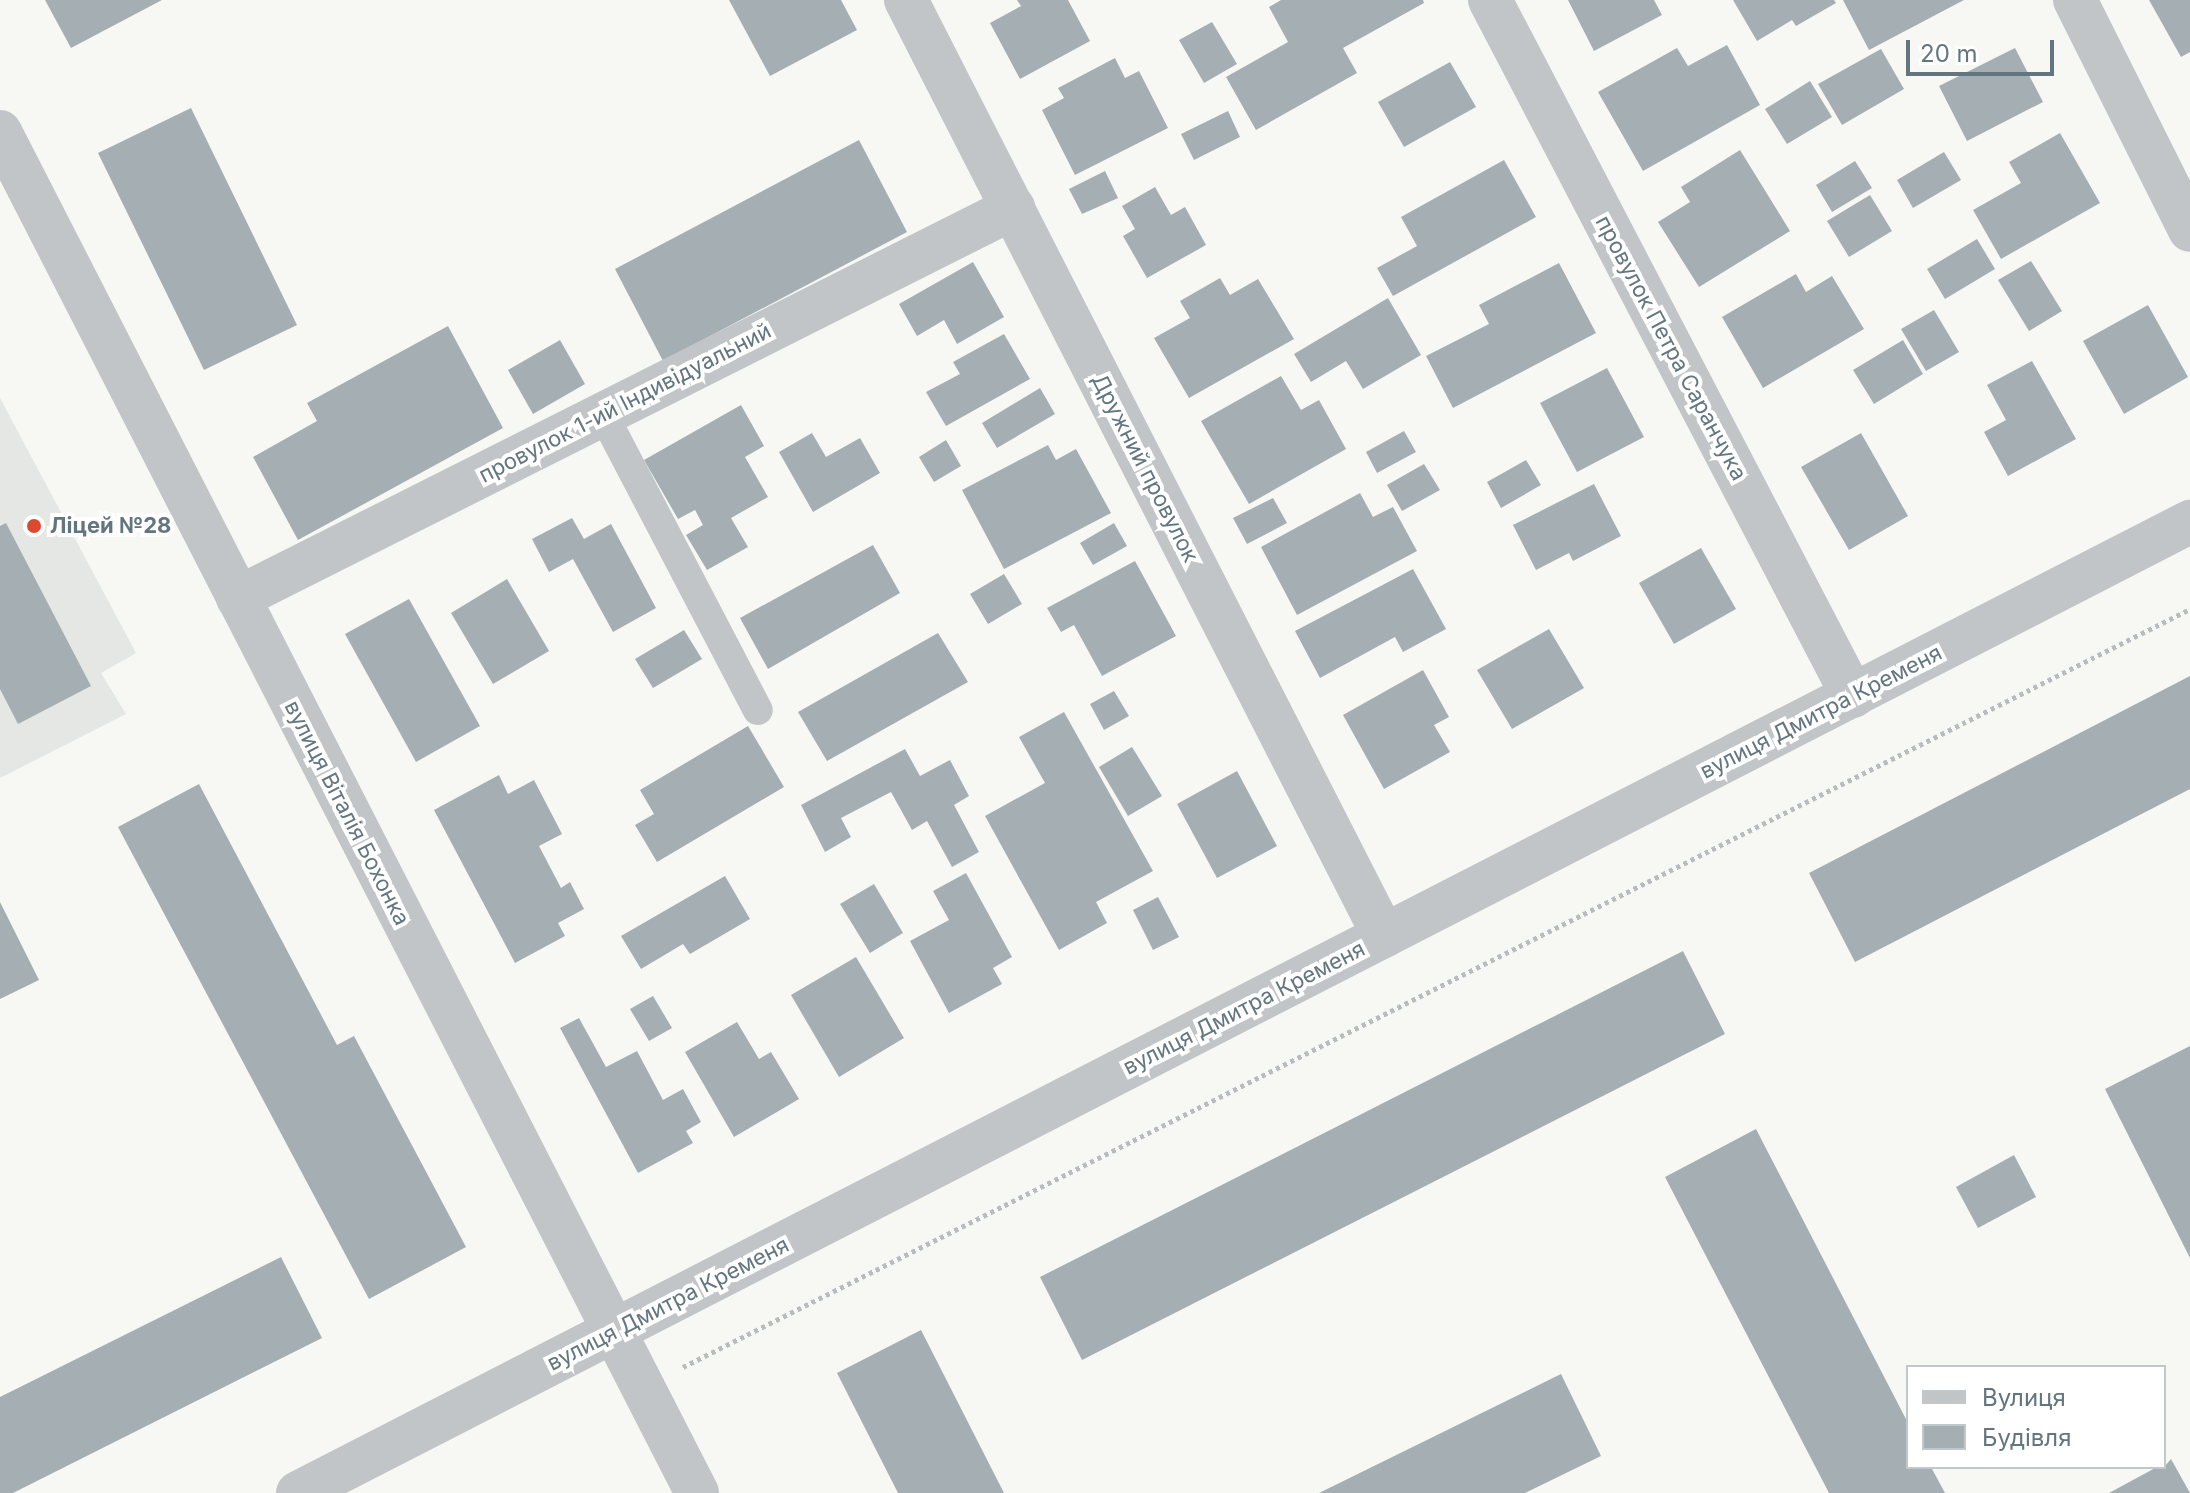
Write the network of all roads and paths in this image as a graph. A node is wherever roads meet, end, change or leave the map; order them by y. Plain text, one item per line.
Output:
1 (906, 0) edge
2 (1490, 0) edge
3 (2075, 0) edge
4 (0, 132) edge
5 (1013, 208) junction
6 (2190, 230) edge
7 (603, 414) junction
8 (2190, 522) edge
9 (238, 598) junction
10 (2190, 609) edge
11 (1853, 696) junction
12 (758, 710) dead end
13 (1384, 936) junction
14 (613, 1332) junction
15 (642, 1388) junction
16 (298, 1493) edge
17 (697, 1493) edge

1 - 5 street, Дружний провулок
2 - 11 street, провулок Петра Саранчука
3 - 6 street
4 - 9 street, вулиця Віталія Бохонка
5 - 7 street, провулок 1-ий Індивідуальний
5 - 13 street, Дружний провулок
7 - 9 street, провулок 1-ий Індивідуальний
7 - 12 lane
8 - 11 street, вулиця Дмитра Кременя
9 - 14 street, вулиця Віталія Бохонка
10 - 15 path
11 - 13 street, вулиця Дмитра Кременя
13 - 14 street, вулиця Дмитра Кременя
14 - 15 street, вулиця Віталія Бохонка
14 - 16 street, вулиця Дмитра Кременя
15 - 17 street, вулиця Віталія Бохонка

